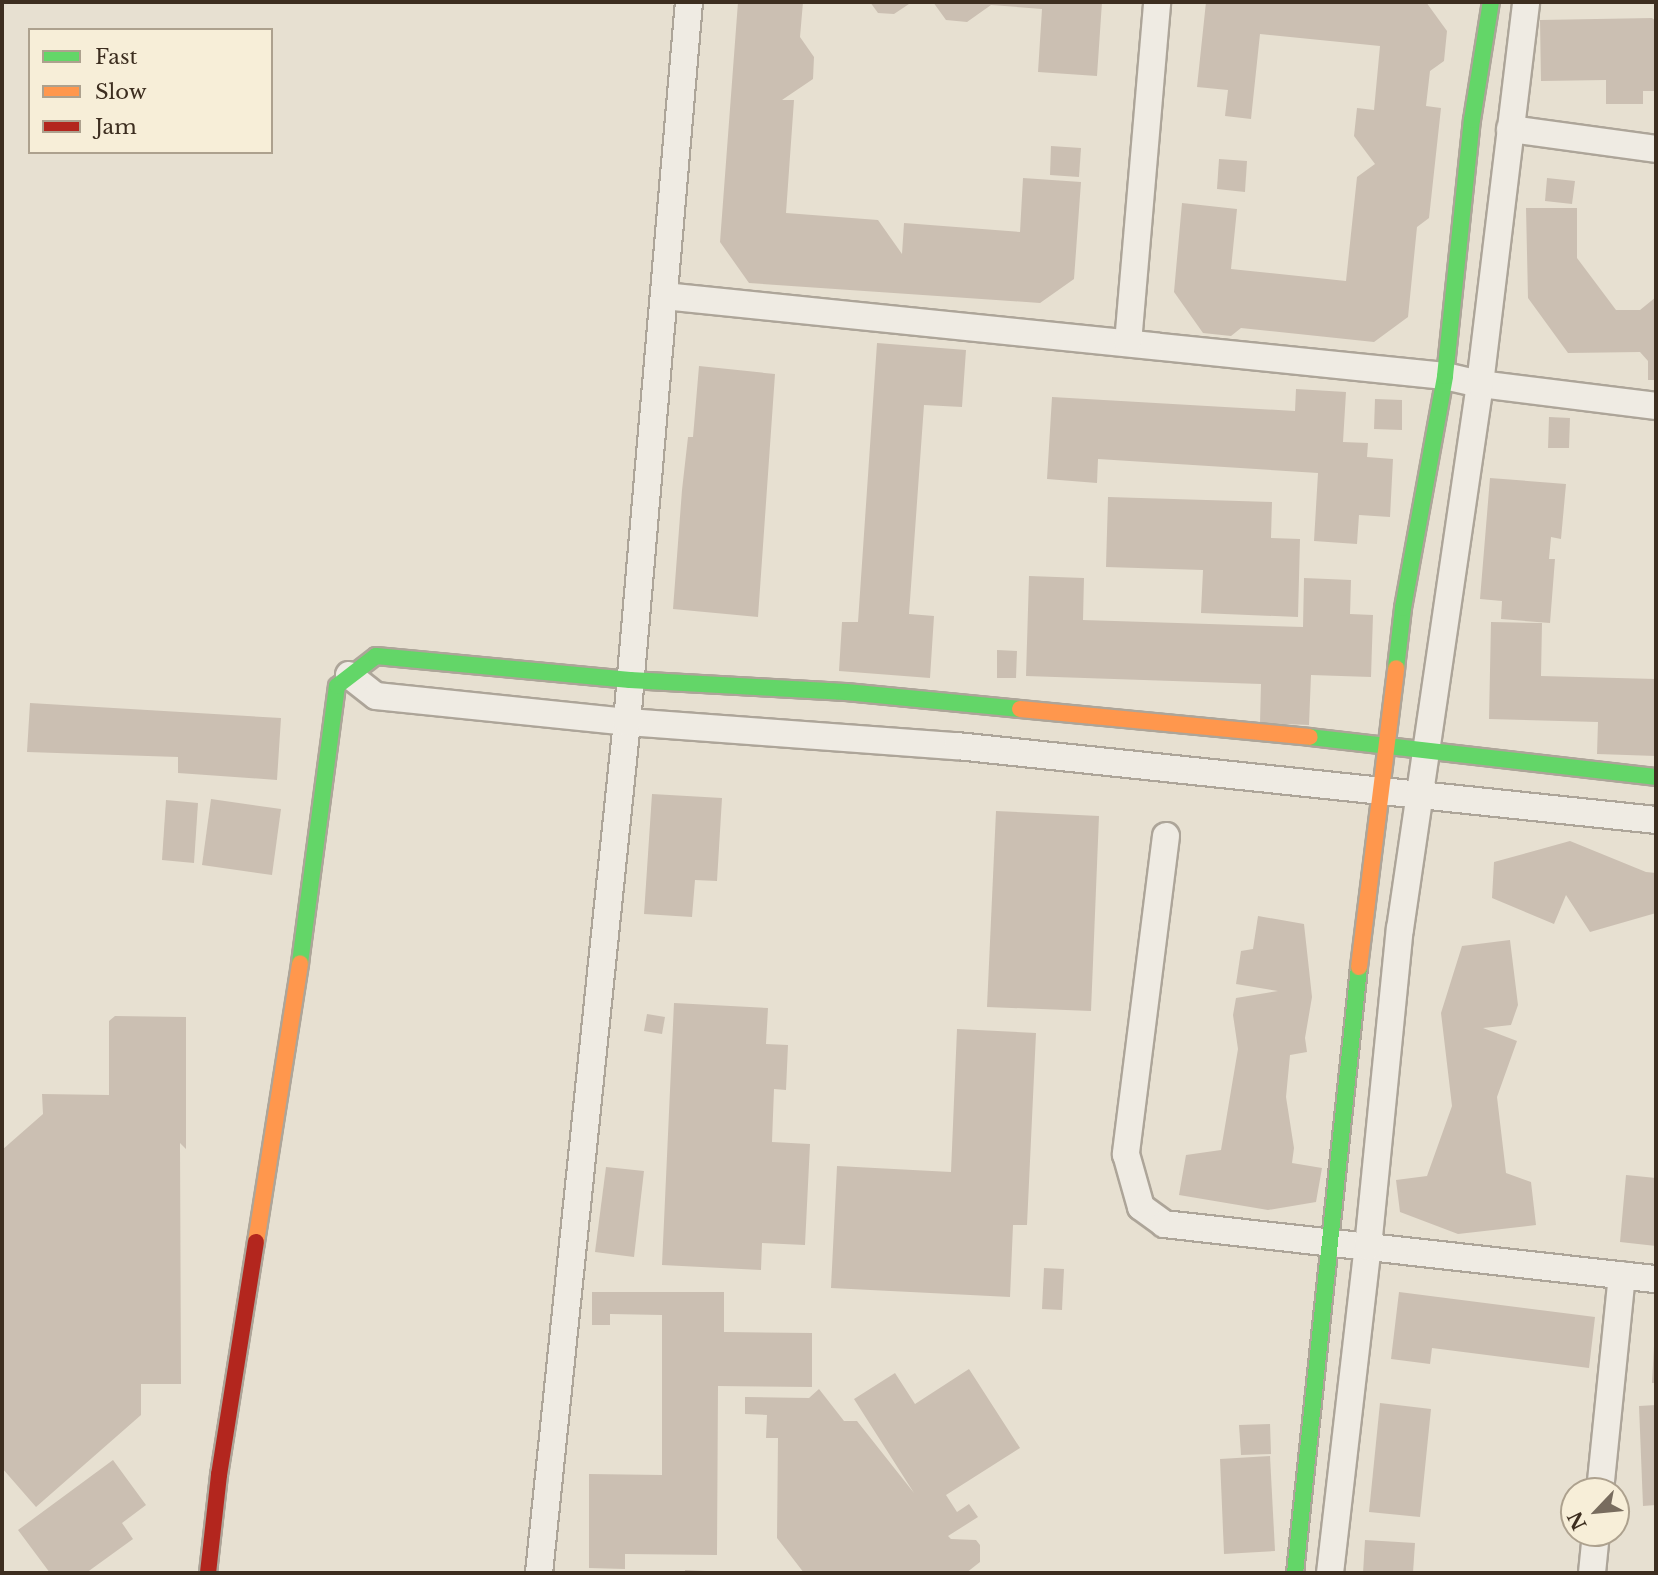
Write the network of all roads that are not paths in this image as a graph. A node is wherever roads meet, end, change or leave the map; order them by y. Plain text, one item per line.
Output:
1 (689, 2) edge
2 (1157, 2) edge
3 (1491, 2) edge
4 (1526, 2) edge
5 (1510, 129) junction
6 (1656, 149) edge
7 (664, 296) junction
8 (1128, 343) junction
9 (1445, 376) junction
10 (1480, 384) junction
11 (1656, 405) edge
12 (349, 674) junction
13 (630, 680) junction
14 (627, 722) junction
15 (1387, 744) junction
16 (1426, 749) junction
17 (1656, 777) edge
18 (1380, 792) junction
19 (1419, 797) junction
20 (1656, 820) edge
21 (1166, 836) dead end
22 (1328, 1242) junction
23 (1368, 1247) junction
24 (1622, 1275) junction
25 (1656, 1279) edge
26 (1601, 1477) edge
27 (1595, 1547) edge
28 (208, 1573) edge
29 (539, 1573) edge
30 (1295, 1573) edge
31 (1330, 1573) edge
32 (1592, 1573) edge

1 - 7 street
2 - 8 street
3 - 9 street
4 - 5 street
5 - 6 street
5 - 10 street
7 - 8 street
7 - 13 street
8 - 9 street
9 - 10 street
9 - 15 street
10 - 11 street
10 - 16 street
12 - 13 street
12 - 14 street
12 - 28 street
13 - 14 street
13 - 15 street
14 - 18 street
14 - 29 street
15 - 16 street
15 - 18 street
16 - 17 street
16 - 19 street
18 - 19 street
18 - 22 street
19 - 20 street
19 - 23 street
21 - 22 street
22 - 23 street
22 - 30 street
23 - 24 street
23 - 31 street
24 - 25 street
24 - 26 street
27 - 32 street

